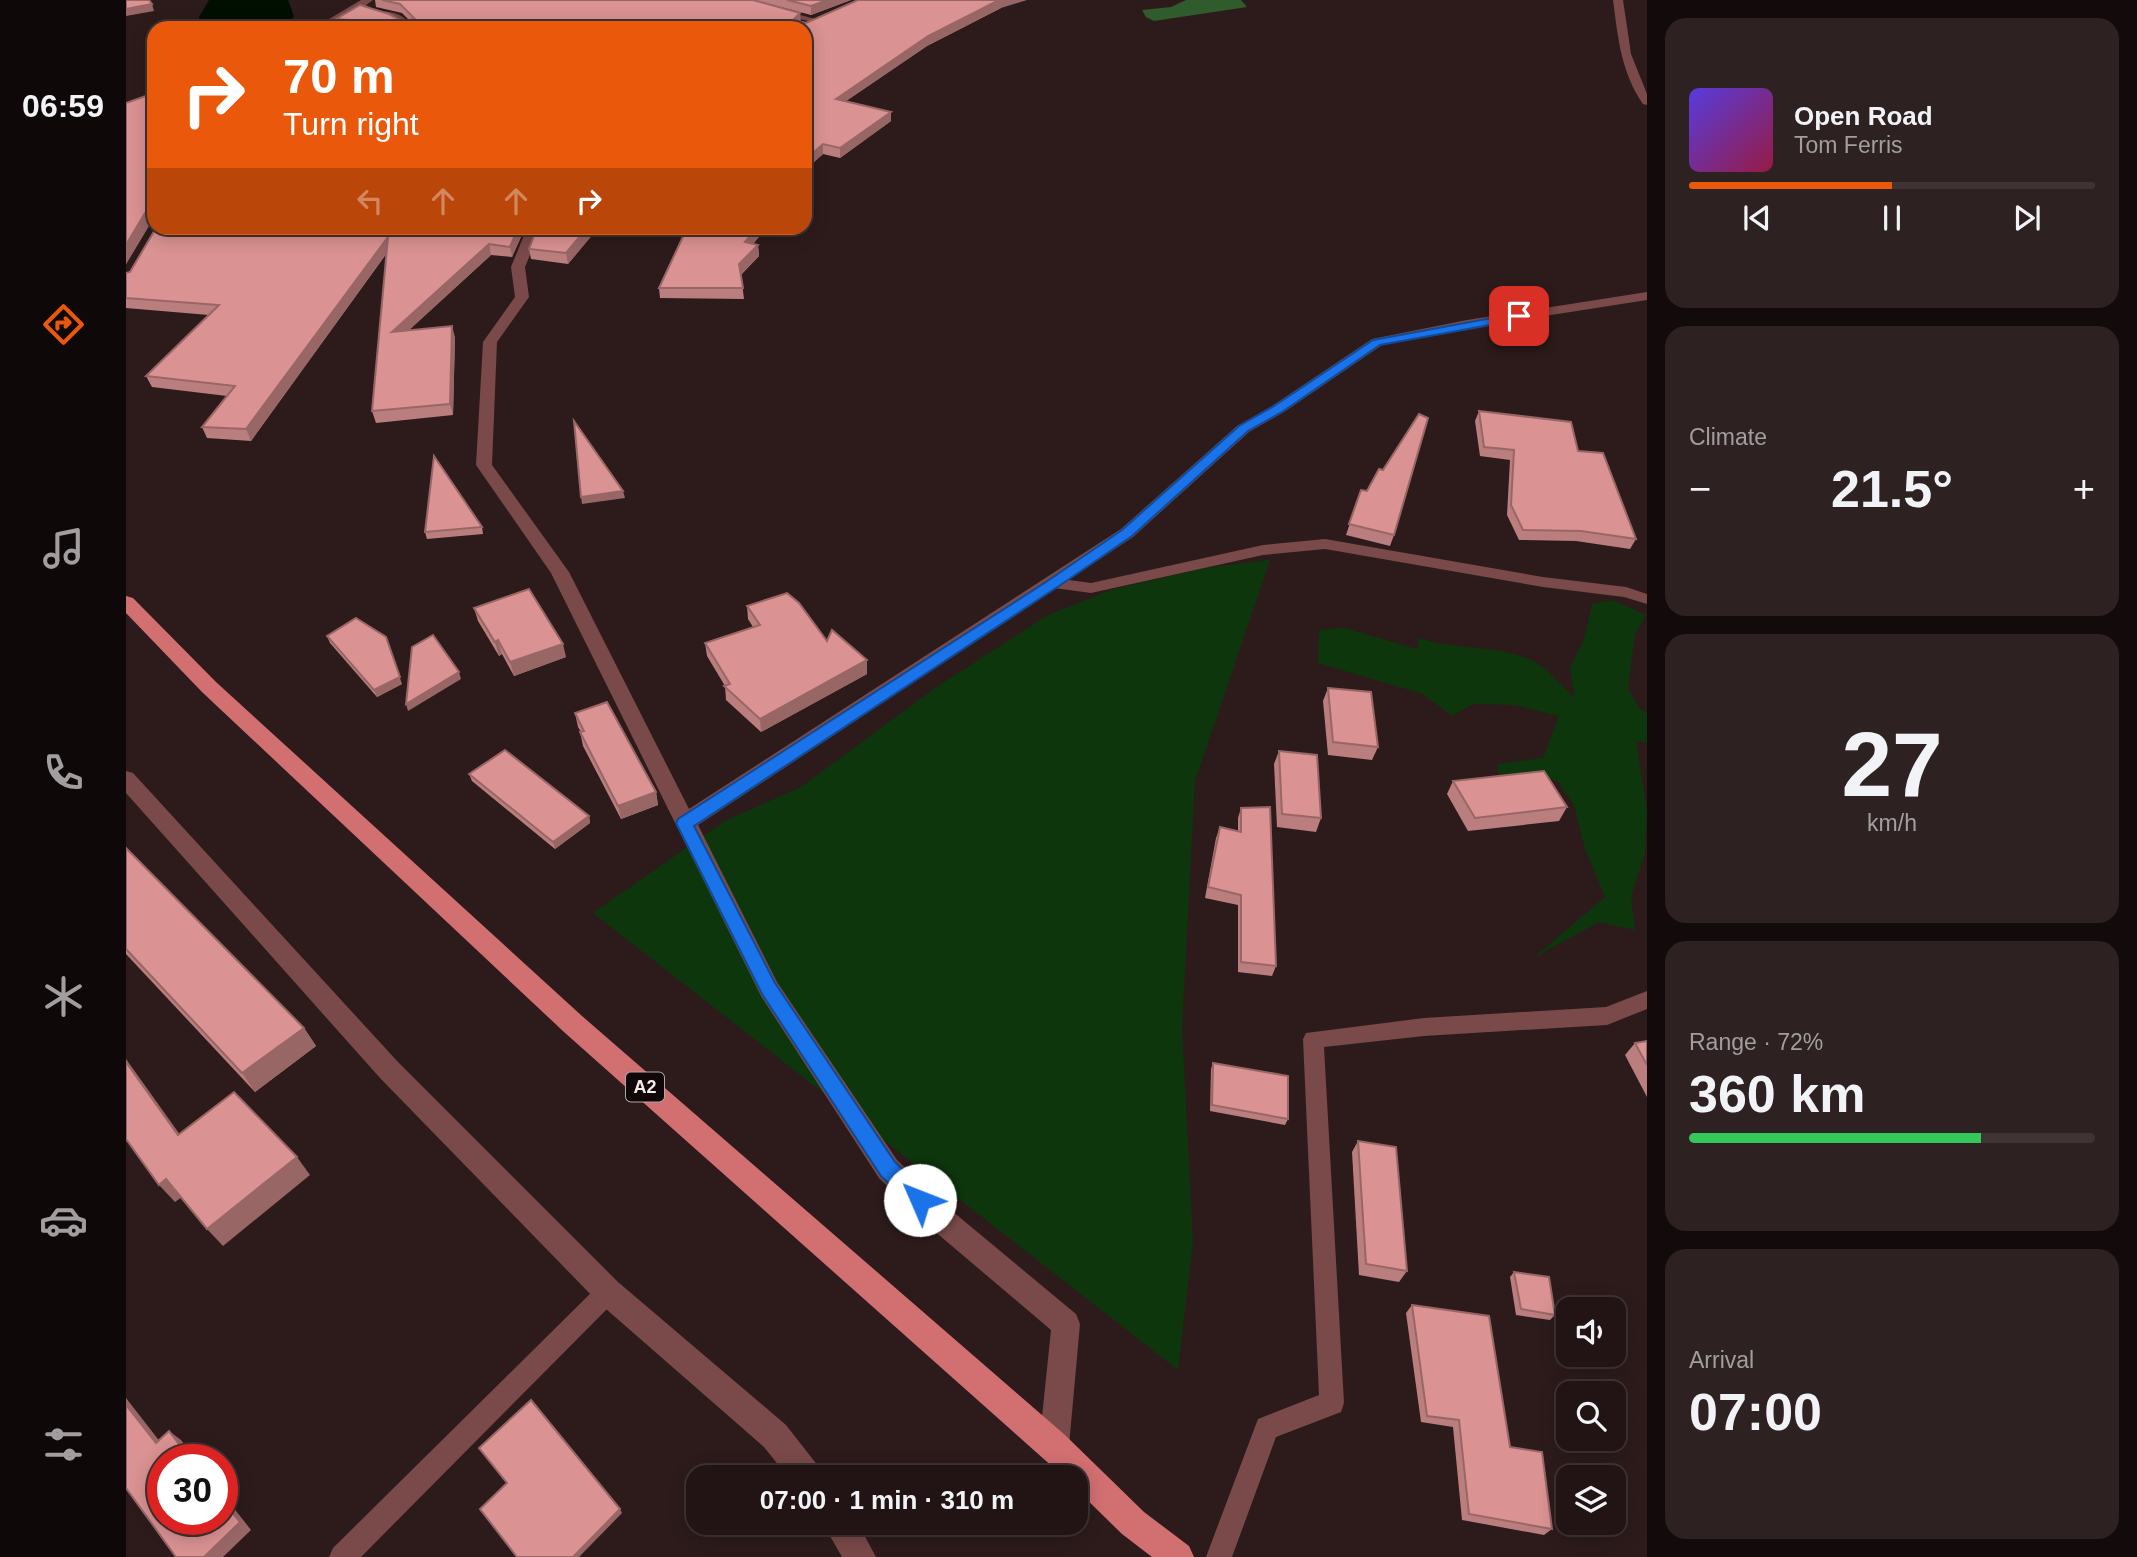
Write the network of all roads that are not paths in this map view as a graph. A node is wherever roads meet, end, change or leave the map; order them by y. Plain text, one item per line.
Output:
1 (734, 0) edge
2 (1618, 0) edge
3 (363, 3) edge
4 (830, 14) edge
5 (815, 20) junction
6 (327, 21) edge
7 (402, 21) edge
8 (812, 22) edge
9 (1647, 102) edge
10 (531, 235) edge
11 (1647, 296) edge
12 (1054, 583) junction
13 (1647, 599) edge
14 (126, 602) edge
15 (126, 779) edge
16 (684, 823) junction
17 (1647, 1000) edge
18 (608, 1292) junction
19 (1054, 1446) junction
20 (798, 1465) edge
21 (846, 1535) edge
22 (342, 1557) edge
23 (860, 1557) edge
24 (1178, 1557) edge
25 (1219, 1557) edge

1 - 5 lane
2 - 9 street
3 - 6 street
3 - 7 street
4 - 5 street
5 - 8 street
10 - 16 street
11 - 12 street
12 - 13 lane
12 - 16 street
14 - 19 main road, A2
15 - 18 street
16 - 19 street
17 - 25 lane
18 - 20 street
18 - 22 lane
19 - 24 main road, A2
21 - 23 street

